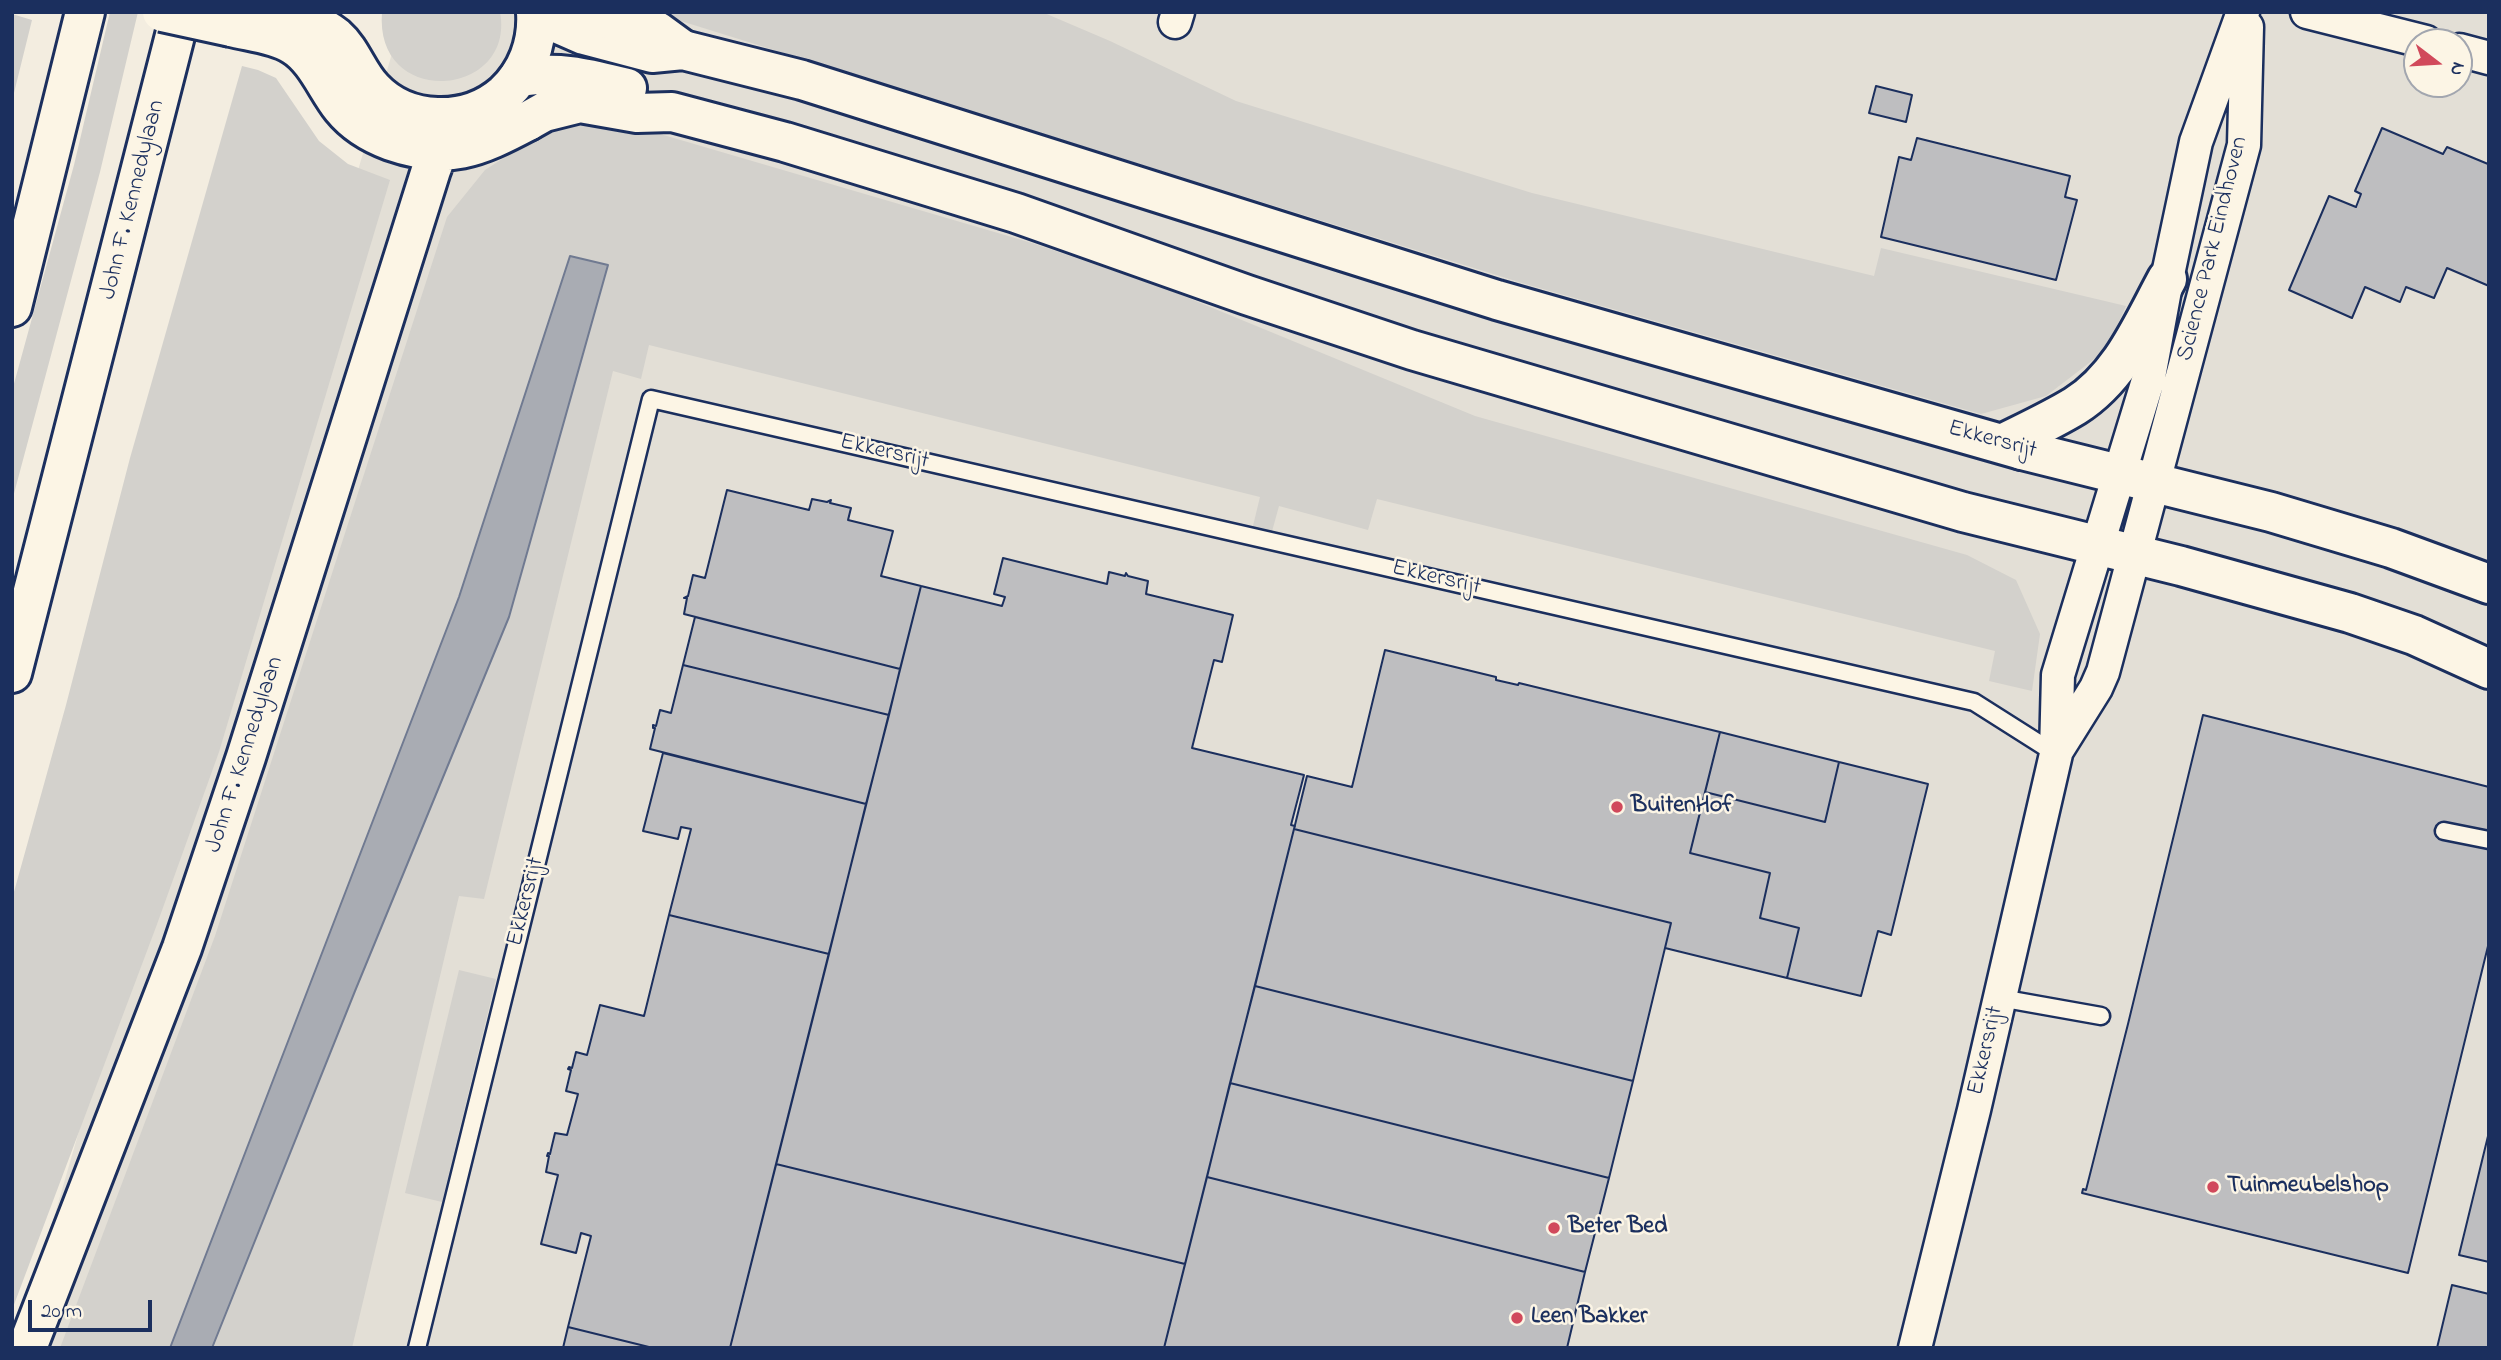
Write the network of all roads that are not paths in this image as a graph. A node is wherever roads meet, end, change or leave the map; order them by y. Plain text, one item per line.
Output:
1 (85, 12) edge
2 (162, 12) edge
3 (181, 12) edge
4 (594, 12) edge
5 (2245, 12) edge
6 (2307, 12) edge
7 (536, 13) edge
8 (267, 23) edge
9 (2403, 36) edge
10 (682, 50) junction
11 (519, 77) junction
12 (672, 112) junction
13 (444, 135) junction
14 (2167, 279) junction
15 (12, 307) edge
16 (2012, 447) junction
17 (2138, 479) junction
18 (2098, 545) junction
19 (2134, 555) junction
20 (2489, 584) edge
21 (2489, 668) edge
22 (12, 673) edge
23 (2056, 754) junction
24 (2444, 831) dead end
25 (2489, 840) edge
26 (2000, 998) junction
27 (2101, 1016) dead end
28 (27, 1348) edge
29 (417, 1348) edge
30 (1915, 1348) edge

1 - 15 main road
2 - 8 main road, bridge
3 - 22 main road, John F. Kennedylaan
4 - 10 main road
5 - 14 street, Science Park Eindhoven
5 - 17 street, Science Park Eindhoven
6 - 9 street
7 - 10 main road, Ekkersrijt
7 - 11 main road
8 - 13 main road
10 - 16 main road, Ekkersrijt
11 - 12 main road
11 - 13 main road
12 - 13 main road
12 - 18 main road
13 - 28 main road, John F. Kennedylaan
14 - 16 main road
14 - 17 street, Science Park Eindhoven
16 - 17 main road, Ekkersrijt
17 - 18 street, Ekkersrijt
17 - 19 street, Ekkersrijt
17 - 20 main road, Ekkersrijt
18 - 19 main road
18 - 23 street, Ekkersrijt
19 - 21 main road
19 - 23 street, Ekkersrijt
23 - 26 street, Ekkersrijt
23 - 29 lane, Ekkersrijt
24 - 25 lane
26 - 27 lane
26 - 30 street, Ekkersrijt

